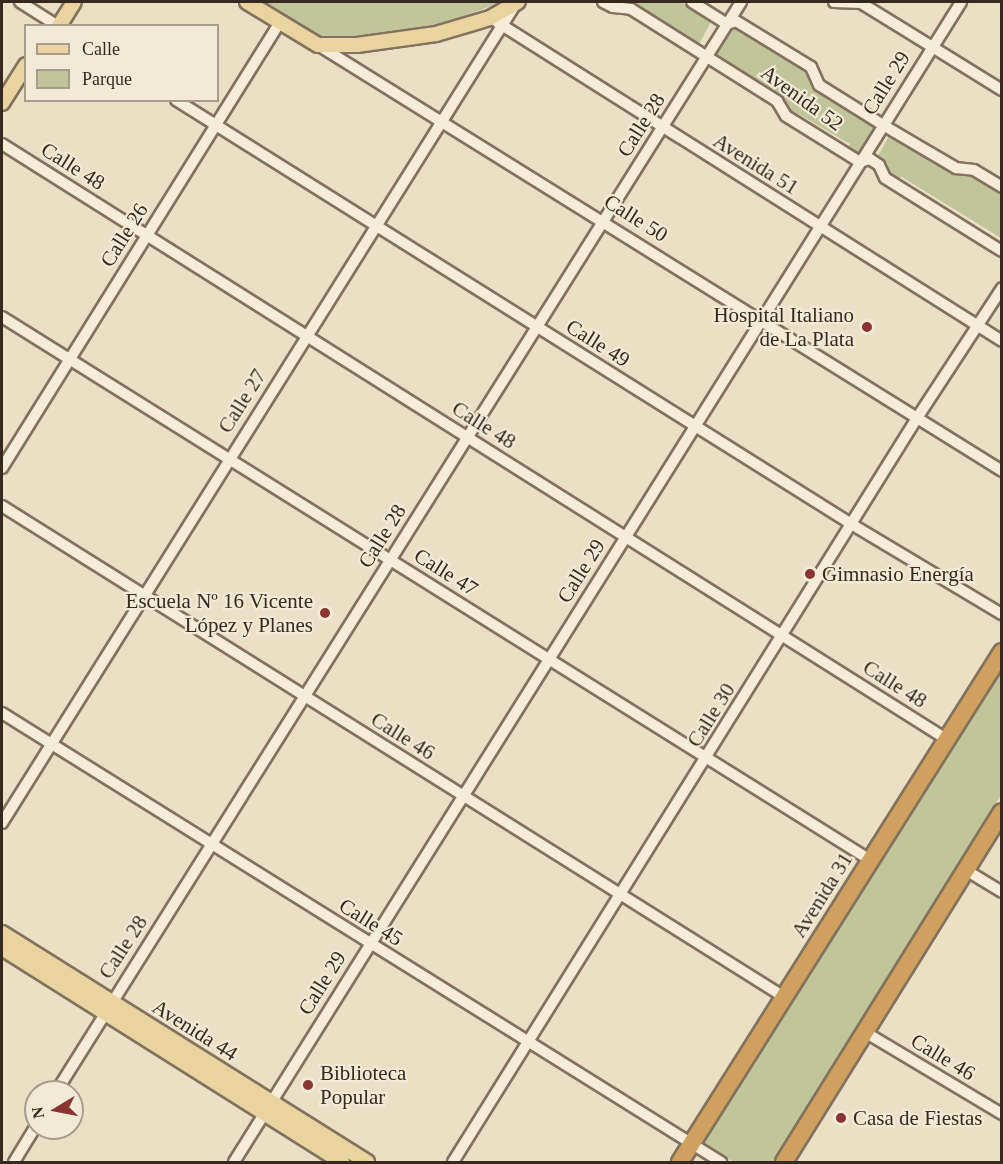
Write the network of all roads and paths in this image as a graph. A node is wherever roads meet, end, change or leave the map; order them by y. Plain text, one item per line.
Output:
1 (20, 2) edge
2 (65, 2) edge
3 (74, 2) edge
4 (247, 2) edge
5 (603, 2) edge
6 (692, 2) edge
7 (741, 2) edge
8 (834, 2) edge
9 (961, 2) edge
10 (515, 6) edge
11 (490, 18) junction
12 (280, 22) junction
13 (53, 24) edge
14 (55, 24) edge
15 (56, 24) edge
16 (727, 24) junction
17 (502, 26) junction
18 (519, 36) junction
19 (318, 45) junction
20 (932, 47) junction
21 (707, 57) junction
22 (24, 68) edge
23 (24, 81) edge
24 (1002, 90) edge
25 (179, 102) edge
26 (2, 103) edge
27 (2, 116) edge
28 (441, 123) junction
29 (215, 125) junction
30 (883, 125) junction
31 (662, 128) junction
32 (2, 144) edge
33 (860, 162) junction
34 (1002, 187) edge
35 (602, 222) junction
36 (376, 226) junction
37 (820, 227) junction
38 (147, 235) junction
39 (1002, 251) edge
40 (1002, 288) edge
41 (2, 317) edge
42 (760, 321) junction
43 (978, 326) junction
44 (536, 327) junction
45 (307, 337) junction
46 (1002, 341) edge
47 (69, 359) junction
48 (917, 418) junction
49 (695, 425) junction
50 (467, 437) junction
51 (230, 460) junction
52 (2, 468) edge
53 (1002, 471) edge
54 (2, 506) edge
55 (853, 525) junction
56 (625, 537) junction
57 (391, 560) junction
58 (144, 596) junction
59 (1002, 614) edge
60 (783, 636) junction
61 (1002, 652) edge
62 (549, 659) junction
63 (305, 697) junction
64 (2, 713) edge
65 (946, 739) junction
66 (51, 744) junction
67 (707, 758) junction
68 (462, 796) junction
69 (1002, 812) edge
70 (2, 824) edge
71 (212, 845) junction
72 (870, 860) junction
73 (966, 870) junction
74 (1002, 892) edge
75 (620, 896) junction
76 (2, 933) edge
77 (370, 944) junction
78 (2, 948) edge
79 (784, 997) junction
80 (107, 1007) junction
81 (865, 1032) junction
82 (528, 1043) junction
83 (63, 1080) edge
84 (268, 1108) junction
85 (1002, 1114) edge
86 (27, 1140) edge
87 (693, 1143) junction
88 (14, 1162) edge
89 (234, 1162) edge
90 (342, 1162) edge
91 (367, 1162) edge
92 (453, 1162) edge
93 (680, 1162) edge
94 (721, 1162) edge
95 (784, 1162) edge

1 - 13 street
2 - 14 main road
3 - 15 main road
4 - 12 main road, Calle 50
5 - 21 street, Avenida 52
6 - 16 street, Avenida 52
7 - 16 street, Calle 28
8 - 20 street
9 - 20 street, Calle 29
10 - 11 main road
10 - 17 street, Calle 27
10 - 18 street
11 - 17 street, Avenida 51
11 - 19 main road
12 - 19 main road, Calle 50
12 - 29 street, Calle 26
16 - 21 street, Calle 28
16 - 30 street, Avenida 52
17 - 18 street, Avenida 51
17 - 28 street, Calle 27
18 - 31 street, Avenida 51
19 - 28 street, Calle 50
20 - 24 street
20 - 30 street, Calle 29
21 - 31 street, Calle 28
21 - 33 street, Avenida 52
22 - 26 main road
23 - 27 main road
25 - 29 street, Calle 49
28 - 35 street, Calle 50
28 - 36 street, Calle 27
29 - 36 street, Calle 49
29 - 38 street, Calle 26
30 - 33 street, Calle 29
30 - 34 street, Avenida 52
31 - 35 street, Calle 28
31 - 37 street, Avenida 51
32 - 38 street, Calle 48
33 - 37 street, Calle 29
33 - 39 street, Avenida 52
35 - 42 street, Calle 50
35 - 44 street, Calle 28
36 - 44 street, Calle 49
36 - 45 street, Calle 27
37 - 42 street, Calle 29
37 - 43 street, Avenida 51
38 - 45 street, Calle 48
38 - 47 street, Calle 26
40 - 43 street, Calle 30
41 - 47 street, Calle 47
42 - 48 street, Calle 50
42 - 49 street, Calle 29
43 - 46 street, Avenida 51
43 - 48 street, Calle 30
44 - 49 street, Calle 49
44 - 50 street, Calle 28
45 - 50 street, Calle 48
45 - 51 street, Calle 27
47 - 51 street, Calle 47
47 - 52 street, Calle 26
48 - 53 street, Calle 50
48 - 55 street, Calle 30
49 - 55 street, Calle 49
49 - 56 street, Calle 29
50 - 56 street, Calle 48
50 - 57 street, Calle 28
51 - 57 street, Calle 47
51 - 58 street, Calle 27
54 - 58 street, Calle 46
55 - 59 street, Calle 49
55 - 60 street, Calle 30
56 - 60 street, Calle 48
56 - 62 street, Calle 29
57 - 62 street, Calle 47
57 - 63 street, Calle 28
58 - 63 street, Calle 46
58 - 66 street, Calle 27
60 - 65 street, Calle 48
60 - 67 street, Calle 30
61 - 65 highway, Avenida 31
62 - 67 street, Calle 47
62 - 68 street, Calle 29
63 - 68 street, Calle 46
63 - 71 street, Calle 28
64 - 66 street, Calle 45
65 - 72 highway, Avenida 31
66 - 70 street, Calle 27
66 - 71 street, Calle 45
67 - 72 street, Calle 47
67 - 75 street, Calle 30
68 - 75 street, Calle 46
68 - 77 street, Calle 29
69 - 73 highway
71 - 77 street, Calle 45
71 - 80 street, Calle 28
72 - 79 highway, Avenida 31
73 - 74 street
73 - 81 highway
75 - 79 street, Calle 46
75 - 82 street, Calle 30
76 - 80 main road, Avenida 44
77 - 82 street, Calle 45
77 - 84 street, Calle 29
78 - 80 main road, Avenida 44
79 - 87 highway, Avenida 31
80 - 83 street, Calle 28
80 - 84 main road, Avenida 44
81 - 85 street, Calle 46
81 - 95 highway
82 - 87 street, Calle 45
82 - 92 street, Calle 30
84 - 89 street, Calle 29
84 - 90 main road, Avenida 44
84 - 91 main road, Avenida 44
86 - 88 street
87 - 93 highway, Avenida 31
87 - 94 street, Calle 45

